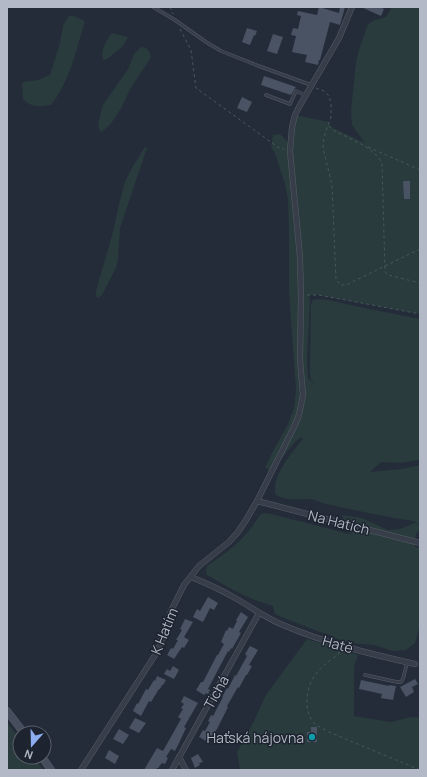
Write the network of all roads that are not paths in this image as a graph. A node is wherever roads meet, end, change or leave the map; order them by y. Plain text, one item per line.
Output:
1 (153, 7) edge
2 (352, 7) edge
3 (311, 85) junction
4 (266, 95) dead end
5 (305, 95) junction
6 (257, 501) junction
7 (420, 543) edge
8 (191, 577) junction
9 (259, 613) junction
10 (407, 662) junction
11 (417, 665) edge
12 (365, 676) dead end
13 (7, 710) edge
14 (18, 725) edge
15 (180, 757) junction
16 (81, 770) edge
17 (172, 770) edge
18 (186, 770) edge

1 - 3 lane
2 - 3 street, K Hatím
3 - 5 street, K Hatím
4 - 5 lane
5 - 6 street, K Hatím
6 - 7 street, Na Hatích
6 - 8 street, K Hatím
8 - 9 street
8 - 16 street, K Hatím
9 - 10 street, Hatě
9 - 15 street, Tichá
10 - 11 street, Hatě
10 - 12 lane
13 - 14 street
15 - 17 street, Tichá
15 - 18 street

